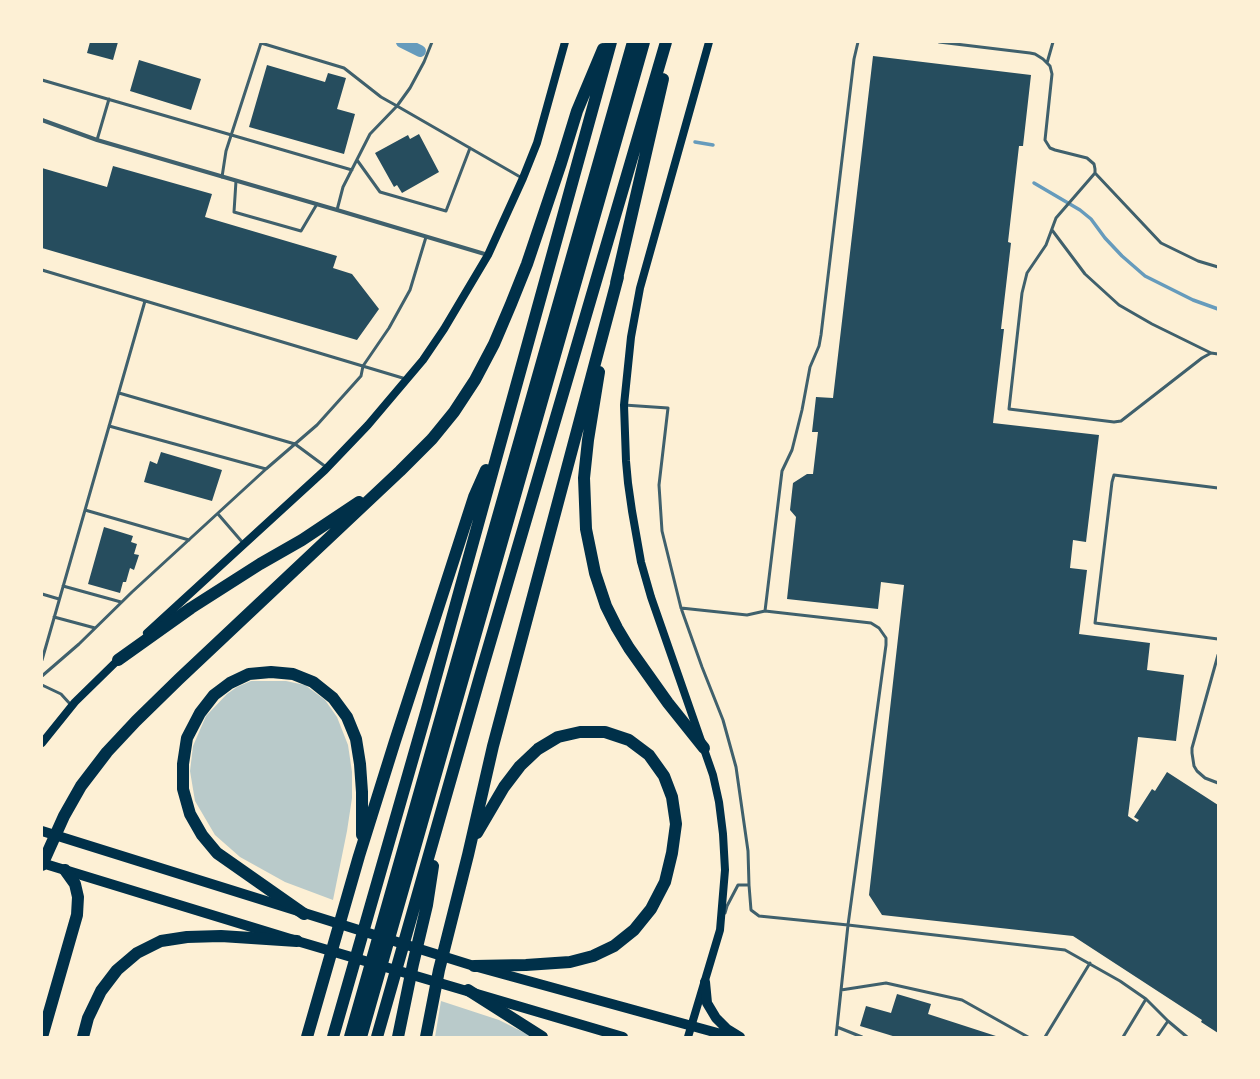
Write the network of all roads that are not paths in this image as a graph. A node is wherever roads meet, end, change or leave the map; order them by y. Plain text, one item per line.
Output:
1 (432, 42) edge
2 (565, 42) edge
3 (606, 42) edge
4 (611, 42) edge
5 (633, 42) edge
6 (644, 42) edge
7 (666, 42) edge
8 (674, 42) edge
9 (709, 42) edge
10 (858, 42) edge
11 (939, 42) edge
12 (1053, 42) edge
13 (1047, 63) junction
14 (42, 80) edge
15 (109, 99) junction
16 (397, 106) junction
17 (42, 120) edge
18 (232, 135) junction
19 (96, 140) junction
20 (470, 148) junction
21 (357, 160) junction
22 (352, 170) junction
23 (1095, 173) junction
24 (222, 177) junction
25 (523, 178) junction
26 (236, 181) junction
27 (317, 204) junction
28 (337, 210) junction
29 (1052, 230) junction
30 (426, 237) junction
31 (488, 255) junction
32 (1218, 267) edge
33 (42, 270) edge
34 (618, 277) junction
35 (145, 301) junction
36 (1211, 353) junction
37 (1218, 354) edge
38 (363, 366) junction
39 (407, 379) junction
40 (119, 393) junction
41 (624, 405) junction
42 (109, 426) junction
43 (503, 432) junction
44 (295, 444) junction
45 (327, 467) junction
46 (266, 469) junction
47 (400, 471) junction
48 (1218, 488) edge
49 (85, 510) junction
50 (218, 514) junction
51 (189, 540) junction
52 (243, 544) junction
53 (63, 586) junction
54 (42, 594) edge
55 (60, 599) junction
56 (122, 602) junction
57 (681, 608) junction
58 (765, 611) junction
59 (54, 617) junction
60 (95, 628) junction
61 (1218, 639) edge
62 (1218, 655) edge
63 (42, 660) edge
64 (118, 660) junction
65 (42, 676) edge
66 (42, 684) edge
67 (72, 706) junction
68 (44, 739) edge
69 (704, 748) junction
70 (1218, 783) edge
71 (42, 831) edge
72 (468, 855) junction
73 (360, 856) junction
74 (46, 865) edge
75 (65, 870) junction
76 (749, 884) junction
77 (398, 890) junction
78 (423, 897) junction
79 (304, 914) junction
80 (848, 925) junction
81 (720, 930) junction
82 (297, 941) junction
83 (1090, 963) junction
84 (474, 966) junction
85 (705, 982) junction
86 (468, 990) junction
87 (841, 990) junction
88 (1146, 999) junction
89 (362, 1016) junction
90 (1168, 1021) junction
91 (691, 1027) junction
92 (837, 1027) junction
93 (399, 1032) edge
94 (426, 1036) edge
95 (42, 1037) edge
96 (83, 1037) edge
97 (307, 1037) edge
98 (333, 1037) edge
99 (350, 1037) edge
100 (361, 1037) edge
101 (377, 1037) edge
102 (542, 1037) edge
103 (623, 1037) edge
104 (688, 1037) edge
105 (732, 1037) edge
106 (740, 1037) edge
107 (836, 1037) edge
108 (862, 1037) edge
109 (1028, 1037) edge
110 (1045, 1037) edge
111 (1123, 1037) edge
112 (1158, 1037) edge
113 (1188, 1037) edge

1 - 16 lane
2 - 25 main road
3 - 47 highway
4 - 43 highway
5 - 77 highway
6 - 77 highway
7 - 78 highway
8 - 34 highway
9 - 41 main road
10 - 58 lane
11 - 13 lane
12 - 13 lane
13 - 23 lane
14 - 15 lane
15 - 18 lane
15 - 19 lane
16 - 18 lane
16 - 20 lane
16 - 21 lane
17 - 19 street
18 - 22 lane
18 - 24 lane
19 - 24 street
20 - 21 lane
20 - 25 lane
21 - 22 lane
22 - 28 lane
23 - 29 lane
23 - 32 lane
24 - 26 street
25 - 31 main road
26 - 27 street
26 - 27 lane
27 - 28 street
28 - 30 street
29 - 36 lane
29 - 36 lane
30 - 31 street
30 - 38 lane
31 - 39 main road
33 - 35 lane
34 - 69 highway
34 - 72 highway
35 - 38 lane
35 - 40 lane
36 - 37 lane
38 - 39 lane
38 - 44 lane
39 - 45 main road
40 - 42 lane
40 - 44 lane
41 - 57 lane
41 - 69 main road
42 - 46 lane
42 - 49 lane
43 - 73 highway
43 - 98 highway
44 - 45 lane
44 - 46 lane
45 - 52 main road
46 - 50 lane
47 - 64 highway
47 - 74 highway
48 - 61 lane
49 - 51 lane
49 - 53 lane
50 - 51 lane
50 - 52 lane
51 - 56 lane
52 - 64 main road
53 - 55 lane
53 - 56 lane
54 - 55 lane
55 - 59 lane
56 - 60 lane
57 - 58 lane
57 - 76 lane
58 - 80 lane
59 - 60 lane
59 - 63 lane
60 - 65 lane
62 - 70 lane
64 - 67 main road
66 - 67 lane
67 - 68 main road
69 - 81 main road
71 - 79 main road
72 - 84 highway
72 - 94 highway
73 - 79 highway
73 - 97 highway
74 - 75 main road
75 - 82 main road
75 - 95 highway
76 - 80 lane
76 - 81 lane
77 - 89 highway
78 - 93 highway
78 - 101 highway
79 - 84 main road
80 - 83 lane
80 - 87 lane
81 - 85 main road
82 - 86 main road
82 - 96 highway
83 - 88 lane
83 - 110 lane
84 - 91 main road
85 - 91 main road
85 - 106 main road
86 - 102 highway
86 - 103 main road
87 - 92 lane
87 - 109 lane
88 - 90 lane
88 - 111 lane
89 - 99 highway
89 - 100 highway
90 - 112 lane
90 - 113 lane
91 - 104 main road
91 - 105 main road
92 - 107 lane
92 - 108 lane

